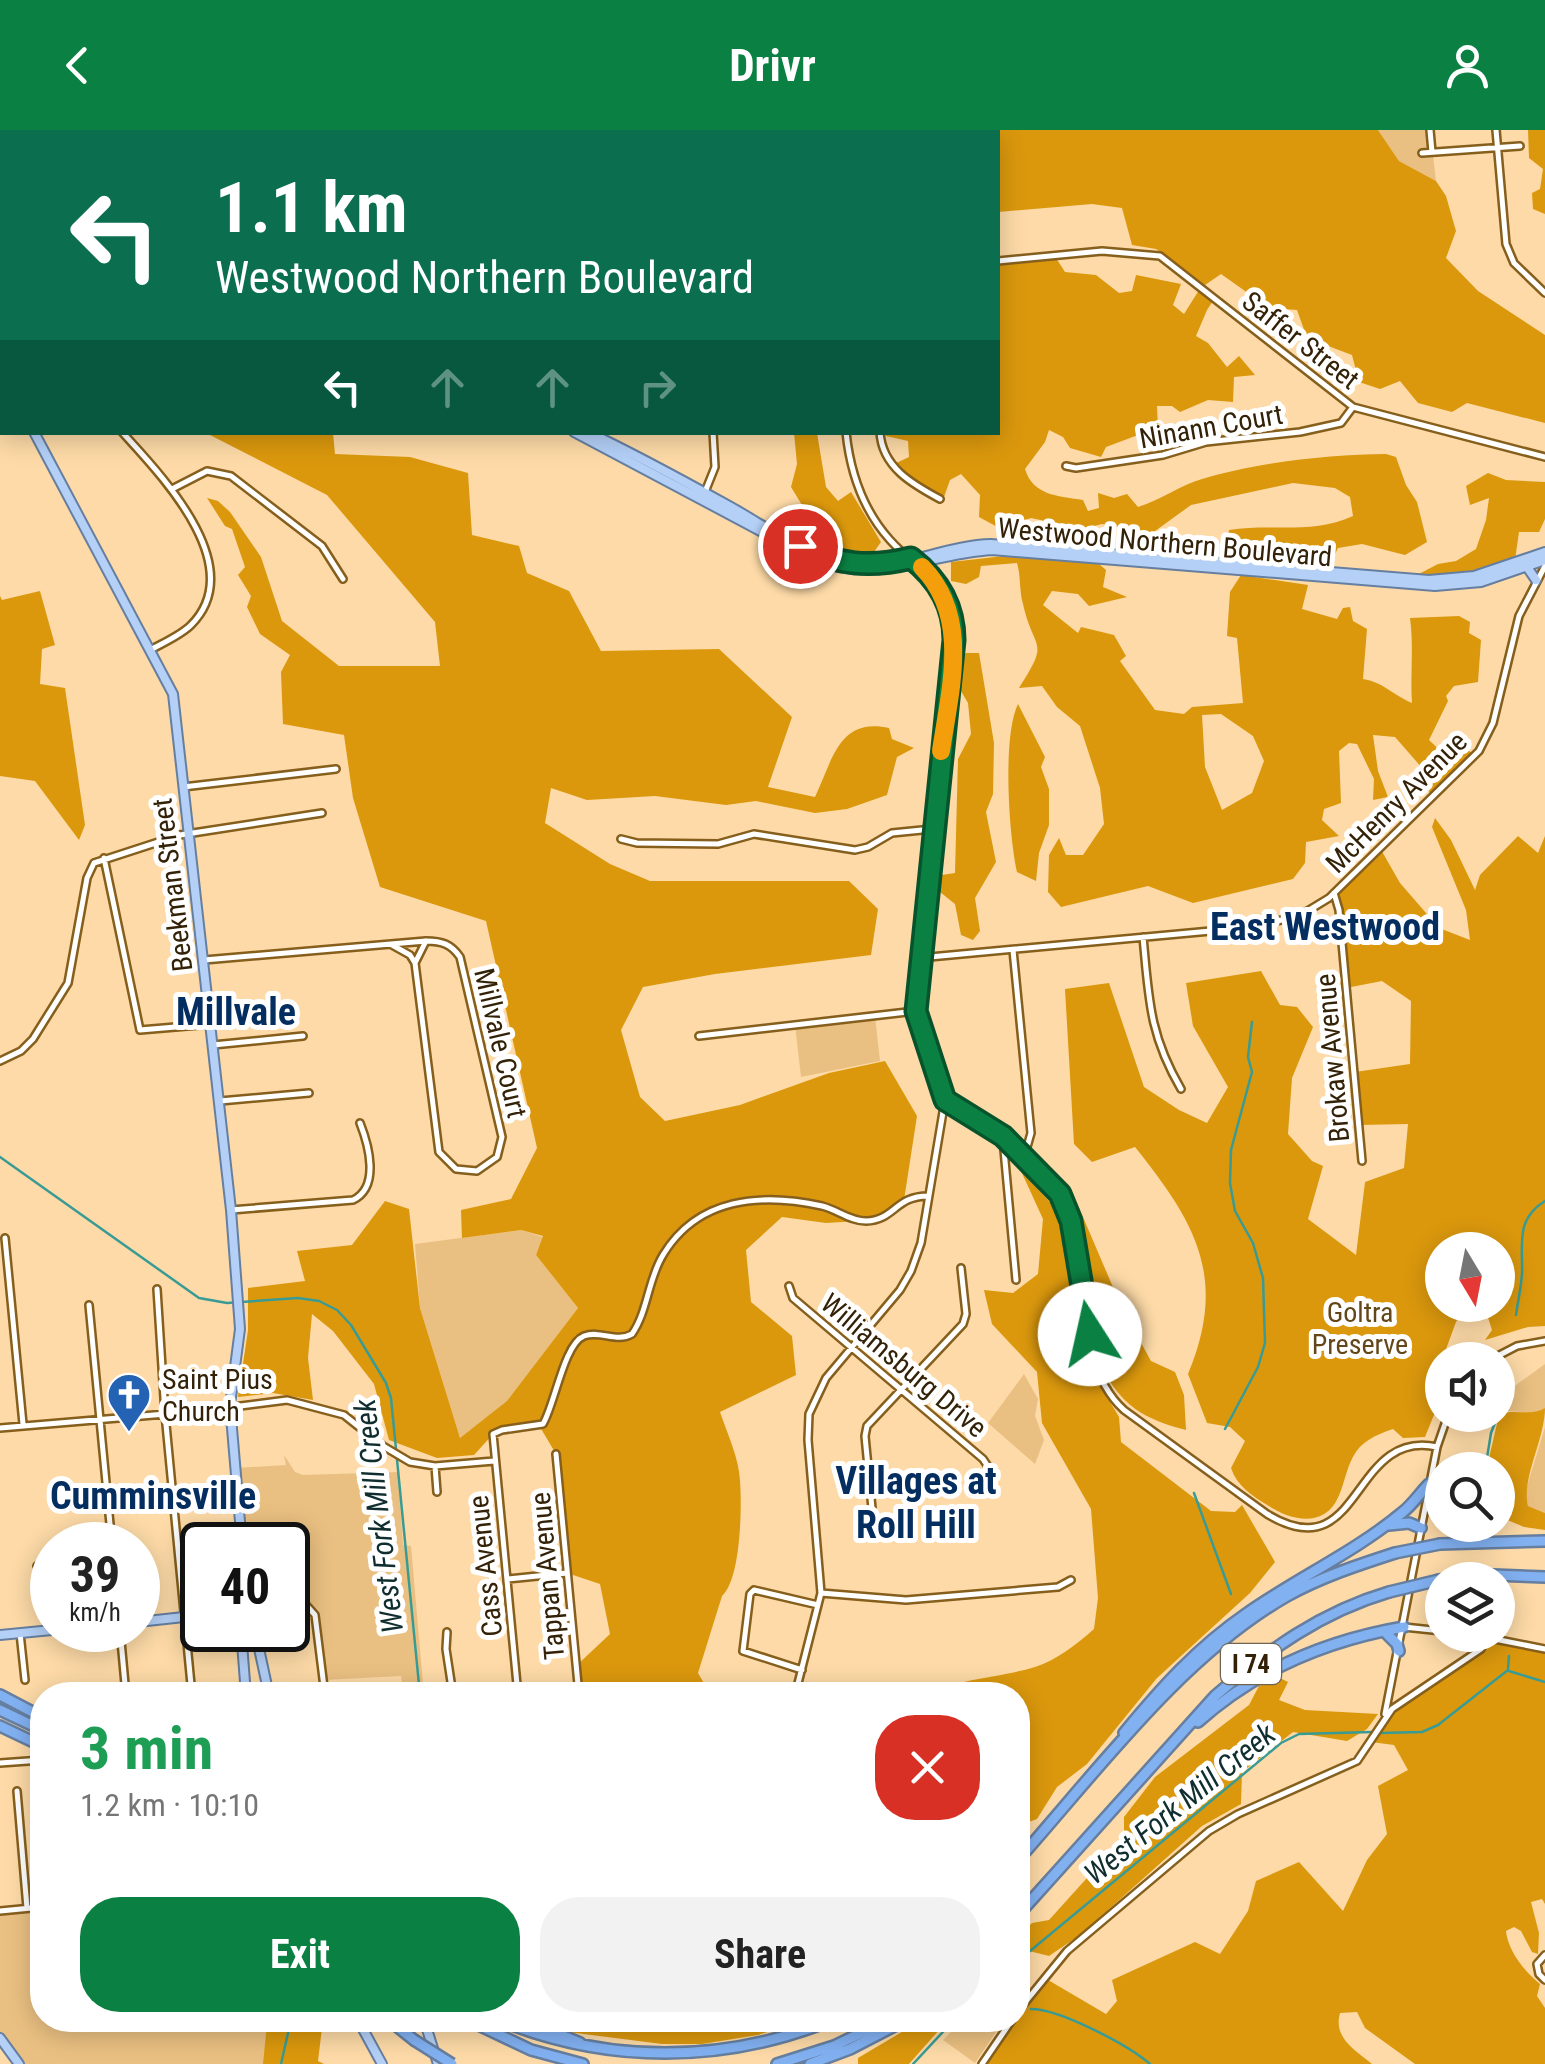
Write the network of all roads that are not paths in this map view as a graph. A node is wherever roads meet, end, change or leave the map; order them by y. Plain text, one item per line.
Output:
1 (1430, 130) edge
2 (1496, 130) edge
3 (1520, 146) dead end
4 (1497, 147) junction
5 (1432, 152) junction
6 (1422, 153) dead end
7 (1000, 261) edge
8 (1545, 293) edge
9 (1352, 407) junction
10 (36, 435) edge
11 (125, 435) edge
12 (580, 435) edge
13 (593, 435) edge
14 (712, 435) edge
15 (847, 435) edge
16 (881, 435) edge
17 (1545, 458) edge
18 (1066, 466) dead end
19 (172, 489) junction
20 (703, 496) junction
21 (940, 499) dead end
22 (1545, 552) edge
23 (937, 558) junction
24 (914, 560) junction
25 (1545, 563) edge
26 (1527, 567) junction
27 (932, 577) junction
28 (343, 579) dead end
29 (1536, 580) junction
30 (152, 649) junction
31 (336, 769) dead end
32 (182, 787) junction
33 (322, 813) dead end
34 (932, 829) junction
35 (188, 833) junction
36 (621, 839) dead end
37 (104, 858) junction
38 (1334, 893) junction
39 (1143, 937) junction
40 (426, 941) junction
41 (390, 944) junction
42 (1014, 950) junction
43 (919, 958) junction
44 (204, 960) junction
45 (415, 963) junction
46 (916, 1011) junction
47 (211, 1024) junction
48 (303, 1036) dead end
49 (699, 1036) dead end
50 (213, 1045) junction
51 (0, 1061) edge
52 (1180, 1090) dead end
53 (309, 1092) dead end
54 (945, 1100) junction
55 (220, 1101) junction
56 (360, 1123) dead end
57 (1003, 1136) junction
58 (1021, 1152) junction
59 (1362, 1160) dead end
60 (928, 1196) junction
61 (231, 1210) junction
62 (5, 1238) dead end
63 (962, 1268) dead end
64 (1016, 1280) dead end
65 (790, 1286) dead end
66 (10, 1288) junction
67 (157, 1288) dead end
68 (0, 1289) edge
69 (89, 1304) dead end
70 (1545, 1342) edge
71 (851, 1346) junction
72 (1515, 1347) edge
73 (900, 1388) junction
74 (230, 1405) junction
75 (165, 1414) junction
76 (100, 1419) junction
77 (23, 1425) junction
78 (0, 1428) edge
79 (1442, 1432) edge
80 (1437, 1447) junction
81 (1436, 1452) edge
82 (556, 1454) dead end
83 (494, 1460) junction
84 (436, 1466) junction
85 (993, 1474) dead end
86 (107, 1489) junction
87 (1425, 1489) edge
88 (437, 1492) dead end
89 (58, 1494) dead end
90 (1425, 1508) edge
91 (110, 1522) edge
92 (240, 1522) edge
93 (874, 1528) dead end
94 (1382, 1528) junction
95 (1421, 1528) junction
96 (1545, 1540) edge
97 (567, 1573) junction
98 (180, 1574) edge
99 (1545, 1577) edge
100 (507, 1579) junction
101 (1071, 1580) dead end
102 (820, 1593) junction
103 (818, 1606) junction
104 (310, 1609) edge
105 (1404, 1627) junction
106 (1425, 1630) edge
107 (1384, 1631) junction
108 (30, 1632) edge
109 (447, 1632) dead end
110 (20, 1633) junction
111 (0, 1635) edge
112 (1515, 1642) edge
113 (1545, 1649) edge
114 (122, 1652) edge
115 (188, 1652) edge
116 (243, 1652) edge
117 (260, 1652) edge
118 (1399, 1652) junction
119 (1478, 1652) edge
120 (802, 1670) junction
121 (26, 1680) dead end
122 (125, 1682) edge
123 (191, 1682) edge
124 (245, 1682) edge
125 (266, 1682) edge
126 (324, 1682) edge
127 (452, 1682) edge
128 (517, 1682) edge
129 (577, 1682) edge
130 (799, 1682) edge
131 (0, 1696) edge
132 (30, 1710) edge
133 (0, 1713) edge
134 (1384, 1716) junction
135 (0, 1726) edge
136 (30, 1726) edge
137 (30, 1740) edge
138 (30, 1761) edge
139 (0, 1763) edge
140 (1098, 1770) junction
141 (1142, 1776) junction
142 (17, 1791) dead end
143 (1030, 1846) edge
144 (1030, 1902) edge
145 (27, 1908) junction
146 (30, 1908) edge
147 (0, 1910) edge
148 (1545, 1955) edge
149 (1545, 1980) edge
150 (1030, 1996) edge
151 (365, 2032) edge
152 (404, 2032) edge
153 (428, 2032) edge
154 (494, 2032) edge
155 (533, 2032) edge
156 (554, 2032) edge
157 (800, 2032) edge
158 (863, 2032) edge
159 (883, 2032) edge
160 (1004, 2032) edge
161 (0, 2040) edge
162 (631, 2056) junction
163 (19, 2064) edge
164 (382, 2064) edge
165 (438, 2064) edge
166 (452, 2064) edge
167 (583, 2064) edge
168 (778, 2064) edge
169 (810, 2064) edge
170 (982, 2064) edge

1 - 5 street
2 - 4 street
3 - 4 street
4 - 5 street
4 - 8 street
5 - 6 street
7 - 9 street, Saffer Street
9 - 17 street, Saffer Street
9 - 18 street, Ninann Court
10 - 30 main road, Beekman Street
11 - 19 street
12 - 20 main road, Westwood Northern Boulevard
13 - 20 main road, Westwood Northern Boulevard
14 - 20 street
15 - 24 street
16 - 21 street
19 - 28 street
19 - 30 street
20 - 24 main road, Westwood Northern Boulevard
22 - 24 main road, Westwood Northern Boulevard
23 - 24 main road, Westwood Northern Boulevard
23 - 26 main road, Westwood Northern Boulevard
23 - 27 street
24 - 27 street
25 - 26 main road, Westwood Northern Boulevard
25 - 29 street, McHenry Avenue
26 - 29 main road
27 - 34 street
29 - 38 street, McHenry Avenue
30 - 32 main road, Beekman Street
31 - 32 street
32 - 35 main road, Beekman Street
33 - 35 street
34 - 36 street
34 - 43 street
35 - 37 street
35 - 44 main road, Beekman Street
37 - 47 street
37 - 51 street
38 - 39 street, McHenry Avenue
38 - 59 street, Brokaw Avenue
39 - 42 street, McHenry Avenue
39 - 52 street
40 - 41 street
40 - 45 street
40 - 45 street, Millvale Court
41 - 44 street
41 - 45 street
42 - 43 street, McHenry Avenue
42 - 58 street
43 - 46 street
44 - 47 main road, Beekman Street
46 - 49 street
46 - 54 street
47 - 50 main road, Beekman Street
48 - 50 street
50 - 55 main road, Beekman Street
53 - 55 street
54 - 57 street
54 - 60 street
55 - 61 main road, Beekman Street
56 - 61 street
57 - 58 street
57 - 64 street
58 - 80 street
60 - 71 street
60 - 83 street, Cass Avenue
61 - 74 main road, Beekman Street
62 - 66 street
63 - 73 street
65 - 71 street, Williamsburg Drive
66 - 68 street
66 - 77 street
67 - 75 street
69 - 76 street
70 - 72 street
71 - 73 street, Williamsburg Drive
71 - 102 street
73 - 85 street, Williamsburg Drive
73 - 93 street
74 - 75 street
74 - 84 street
74 - 92 main road, Beekman Street
75 - 76 street
75 - 98 street
76 - 77 street
76 - 86 street
77 - 78 street
79 - 80 street
80 - 81 street
82 - 97 street, Tappan Avenue
83 - 84 street
83 - 100 street, Cass Avenue
84 - 88 street
86 - 89 street
86 - 91 street
87 - 94 highway
90 - 95 street
94 - 95 highway
94 - 140 highway
95 - 105 street
96 - 140 highway, I 74, bridge
97 - 100 street
97 - 129 street, Tappan Avenue
99 - 141 highway, I 74, bridge
100 - 128 street, Cass Avenue
101 - 102 street
102 - 103 street
103 - 120 street
103 - 120 street
104 - 126 street
105 - 106 street
105 - 107 highway
105 - 118 street
107 - 118 highway
107 - 141 highway
108 - 110 main road
109 - 127 street
110 - 111 main road
110 - 121 street
112 - 113 street
114 - 122 street
115 - 123 street
116 - 124 main road
117 - 125 main road
118 - 134 street
119 - 134 street
120 - 130 street
131 - 132 highway
133 - 136 highway
134 - 150 street
135 - 137 highway
138 - 139 street
140 - 143 highway, I 74
141 - 144 highway, I 74
142 - 145 street
145 - 146 street
145 - 147 street
148 - 149 street
151 - 164 main road
152 - 166 highway, bridge
153 - 165 main road
154 - 167 highway
155 - 162 highway
156 - 162 highway
157 - 162 highway
158 - 168 highway
159 - 169 highway
160 - 170 street
161 - 163 main road

